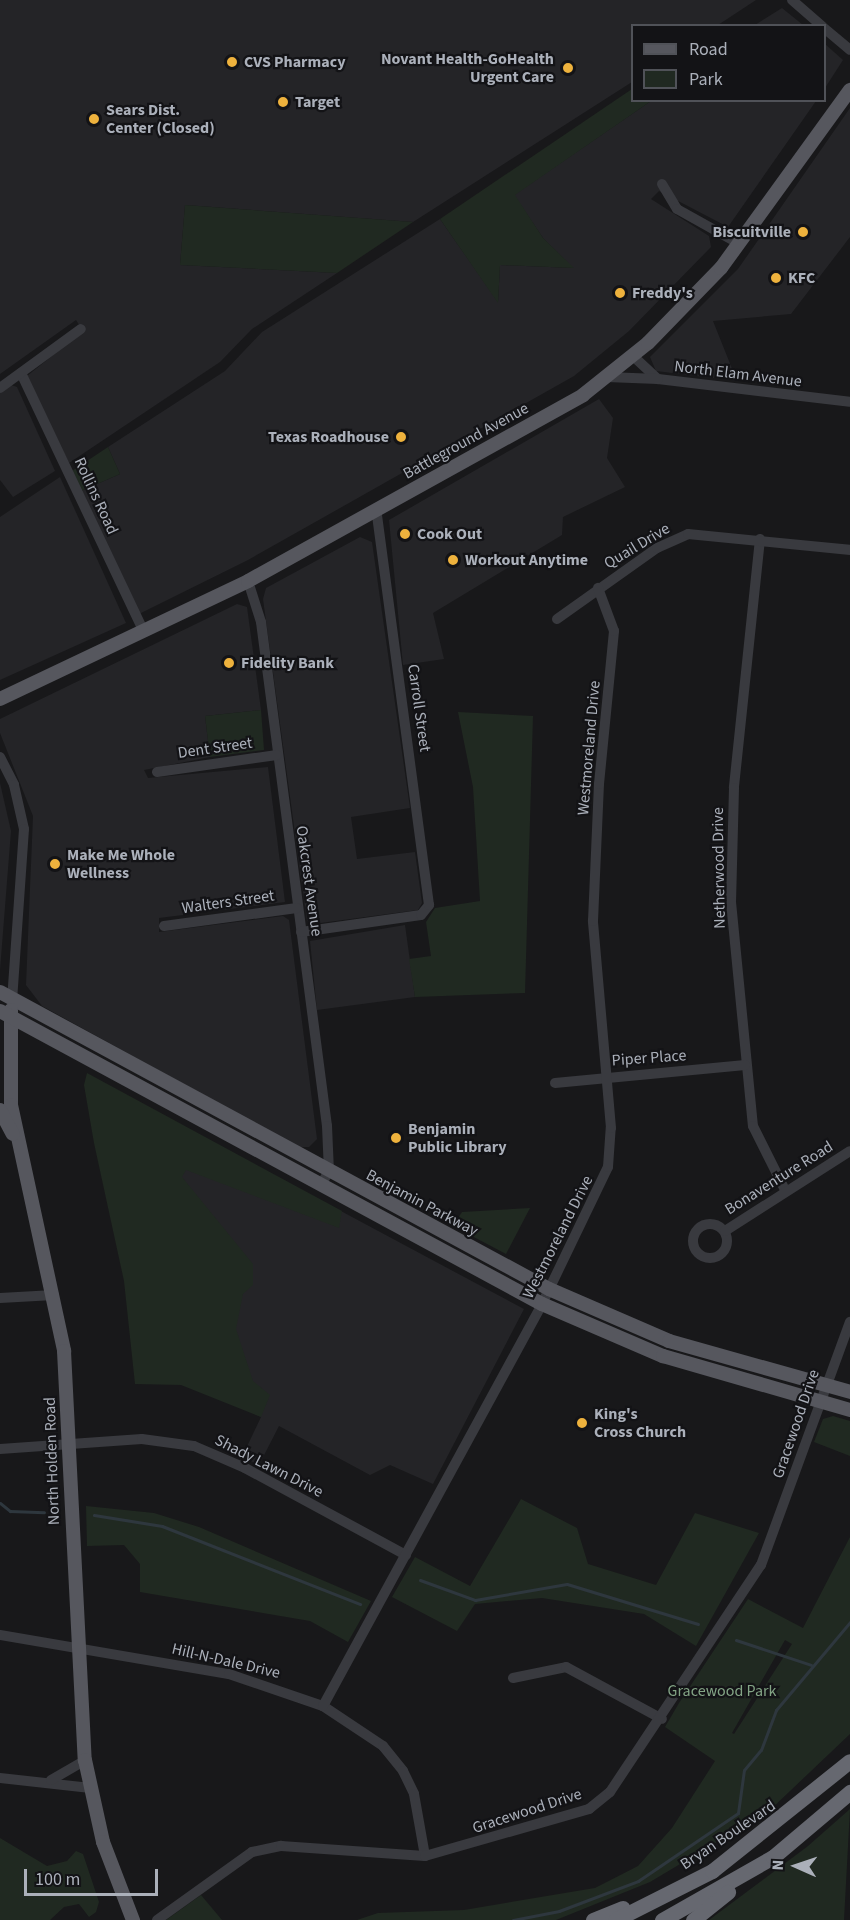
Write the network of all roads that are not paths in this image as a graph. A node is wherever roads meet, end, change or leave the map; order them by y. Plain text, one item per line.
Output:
1 (792, 0) edge
2 (820, 24) edge
3 (826, 30) edge
4 (850, 50) edge
5 (850, 90) edge
6 (662, 184) dead end
7 (740, 244) junction
8 (81, 329) dead end
9 (633, 356) junction
10 (21, 373) junction
11 (607, 377) junction
12 (658, 379) junction
13 (0, 388) edge
14 (850, 402) edge
15 (376, 510) junction
16 (760, 539) junction
17 (850, 550) edge
18 (248, 581) junction
19 (598, 588) junction
20 (557, 619) dead end
21 (144, 632) junction
22 (0, 699) edge
23 (276, 755) junction
24 (0, 757) edge
25 (158, 772) dead end
26 (297, 908) junction
27 (164, 926) dead end
28 (301, 932) junction
29 (6, 995) edge
30 (5, 1014) edge
31 (745, 1065) junction
32 (605, 1076) junction
33 (555, 1083) dead end
34 (0, 1110) edge
35 (18, 1140) junction
36 (850, 1151) edge
37 (329, 1171) junction
38 (321, 1185) junction
39 (785, 1190) junction
40 (725, 1231) dead end
41 (549, 1289) junction
42 (54, 1295) junction
43 (0, 1298) edge
44 (542, 1304) junction
45 (850, 1322) edge
46 (824, 1386) junction
47 (850, 1392) edge
48 (820, 1400) junction
49 (850, 1410) edge
50 (67, 1443) junction
51 (0, 1449) edge
52 (406, 1555) junction
53 (0, 1635) edge
54 (77, 1647) junction
55 (513, 1678) dead end
56 (322, 1706) junction
57 (662, 1719) junction
58 (85, 1760) junction
59 (850, 1761) edge
60 (0, 1778) edge
61 (48, 1781) junction
62 (90, 1788) junction
63 (850, 1792) edge
64 (425, 1856) junction
65 (773, 1857) junction
66 (724, 1862) junction
67 (133, 1920) edge
68 (157, 1920) edge
69 (593, 1920) edge
70 (615, 1920) edge
71 (662, 1920) edge
72 (693, 1920) edge

1 - 2 street
3 - 4 street
5 - 7 main road, Battleground Avenue
6 - 7 street
7 - 9 main road, Battleground Avenue
8 - 10 street
9 - 11 main road, Battleground Avenue
9 - 12 street, North Elam Avenue
10 - 13 street
10 - 21 street, Rollins Road
11 - 12 street
11 - 15 main road, Battleground Avenue
12 - 14 street, North Elam Avenue
15 - 18 main road, Battleground Avenue
15 - 28 street, Carroll Street
16 - 17 street, Quail Drive
16 - 19 street, Quail Drive
16 - 31 street, Netherwood Drive
18 - 21 main road, Battleground Avenue
18 - 23 street, Oakcrest Avenue
19 - 20 street, Quail Drive
19 - 32 street, Westmoreland Drive
21 - 22 main road, Battleground Avenue
23 - 25 street, Dent Street
23 - 26 street, Oakcrest Avenue
24 - 29 street
26 - 27 street, Walters Street
26 - 28 street, Oakcrest Avenue
28 - 37 street, Oakcrest Avenue
29 - 30 main road, North Holden Road
29 - 37 main road, Benjamin Parkway
30 - 35 main road, North Holden Road
30 - 38 main road, Benjamin Parkway
31 - 32 street, Piper Place
31 - 39 street, Netherwood Drive
32 - 33 street, Piper Place
32 - 41 street, Westmoreland Drive
34 - 35 main road
35 - 42 main road, North Holden Road
36 - 39 street, Bonaventure Road
37 - 38 street
37 - 41 main road, Benjamin Parkway
38 - 44 main road, Benjamin Parkway
39 - 40 street, Bonaventure Road
41 - 44 street, Westmoreland Drive
41 - 46 main road, Benjamin Parkway
42 - 43 street
42 - 50 main road, North Holden Road
44 - 48 main road, Benjamin Parkway
44 - 52 street, Westmoreland Drive
45 - 46 street, Gracewood Drive
46 - 47 main road, Benjamin Parkway
46 - 48 street, Gracewood Drive
48 - 49 main road, Benjamin Parkway
48 - 57 street, Gracewood Drive
50 - 51 street, Shady Lawn Drive
50 - 52 street, Shady Lawn Drive
50 - 54 main road, North Holden Road
52 - 56 street, Westmoreland Drive
53 - 54 street, Hill-N-Dale Drive
54 - 56 street, Hill-N-Dale Drive
54 - 58 main road, North Holden Road
55 - 57 street
56 - 64 street, Hill-N-Dale Drive
57 - 64 street, Gracewood Drive
58 - 61 street
58 - 62 main road, North Holden Road
59 - 66 highway, Bryan Boulevard
60 - 61 street
61 - 62 street
62 - 67 main road, North Holden Road
63 - 65 highway
64 - 68 street, Gracewood Drive
65 - 71 highway
65 - 72 highway
66 - 69 highway
66 - 70 highway, Bryan Boulevard

